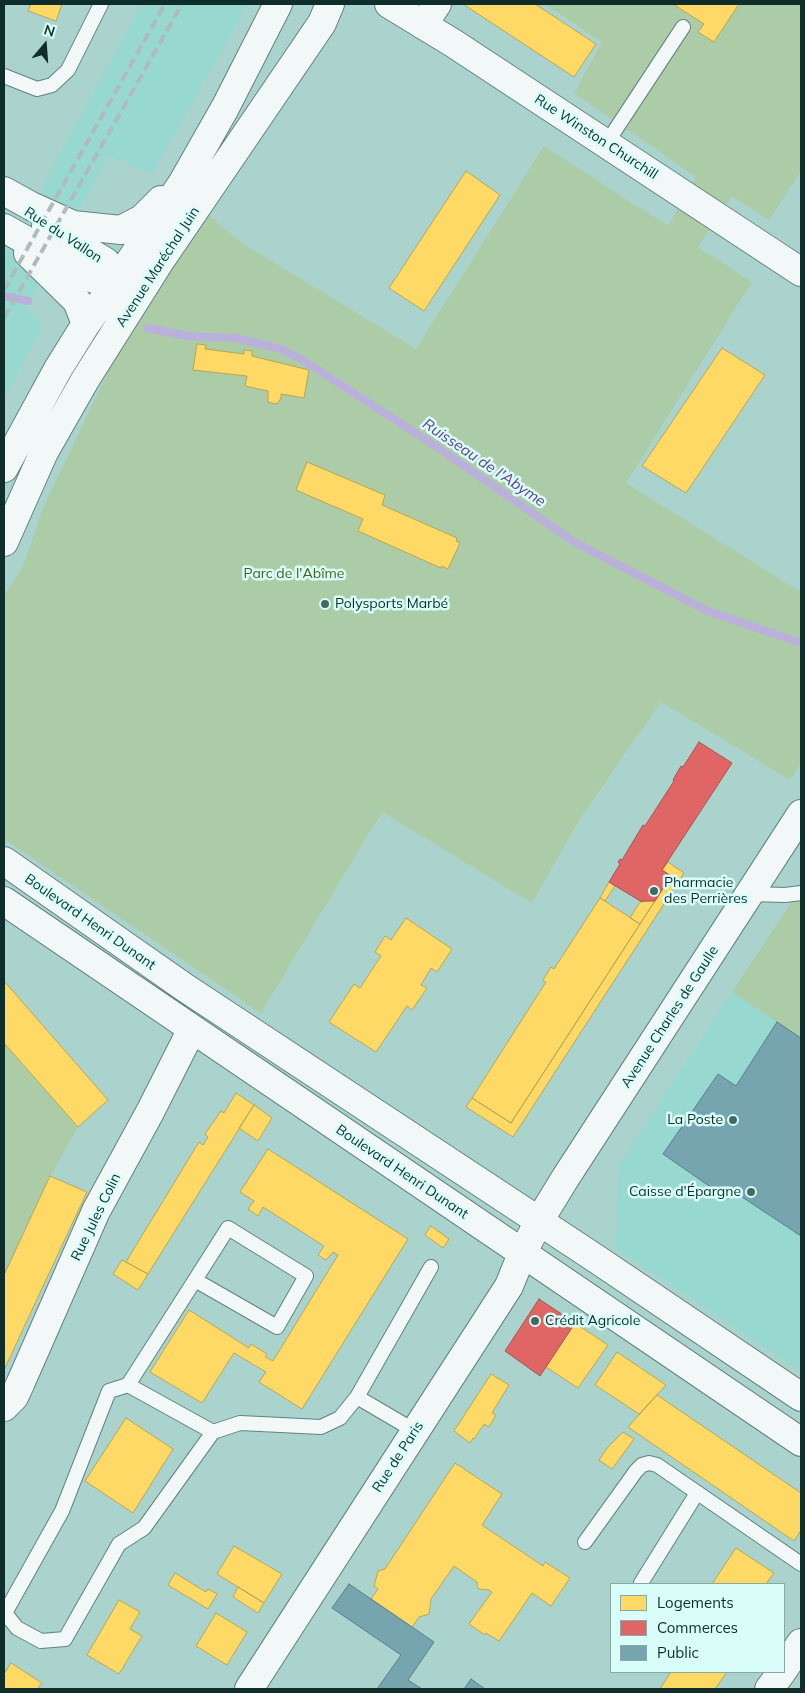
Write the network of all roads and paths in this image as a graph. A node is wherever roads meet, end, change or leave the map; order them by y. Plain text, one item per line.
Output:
1 (101, 4) edge
2 (278, 4) edge
3 (330, 4) edge
4 (389, 4) edge
5 (430, 14) edge
6 (683, 27) dead end
7 (4, 76) edge
8 (606, 144) junction
9 (183, 182) junction
10 (4, 192) edge
11 (4, 229) edge
12 (160, 261) junction
13 (801, 272) edge
14 (116, 282) junction
15 (86, 324) junction
16 (116, 331) junction
17 (4, 468) edge
18 (4, 542) edge
19 (801, 814) edge
20 (4, 861) edge
21 (801, 892) edge
22 (750, 894) junction
23 (4, 901) edge
24 (192, 1029) junction
25 (539, 1221) junction
26 (522, 1254) junction
27 (431, 1266) dead end
28 (195, 1280) junction
29 (128, 1385) junction
30 (358, 1396) junction
31 (801, 1398) edge
32 (4, 1407) edge
33 (415, 1431) junction
34 (213, 1432) junction
35 (801, 1442) edge
36 (697, 1493) junction
37 (586, 1542) dead end
38 (801, 1564) edge
39 (641, 1583) dead end
40 (782, 1673) edge
41 (249, 1689) edge
42 (769, 1689) edge

1 - 7 lane
2 - 9 street, Avenue Maréchal Juin
3 - 12 street, Avenue Maréchal Juin
4 - 5 street, Rue Winston Churchill
5 - 8 street, Rue Winston Churchill
6 - 8 lane
8 - 13 street, Rue Winston Churchill
9 - 10 street, Rue du Vallon
9 - 14 street, Avenue Maréchal Juin
10 - 14 street, Rue du Vallon
11 - 14 street, Rue du Vallon
11 - 15 street, Rue du Vallon
12 - 14 street
12 - 16 street, Avenue Maréchal Juin
14 - 15 street, Avenue Maréchal Juin
14 - 16 street, Rue du Vallon
15 - 17 street, Avenue Maréchal Juin
16 - 18 street, Avenue Maréchal Juin
19 - 22 street, Avenue Charles de Gaulle
20 - 25 street, Boulevard Henri Dunant
21 - 22 lane
22 - 25 street, Avenue Charles de Gaulle
23 - 24 street, Boulevard Henri Dunant
24 - 26 street, Boulevard Henri Dunant
24 - 32 street, Rue Jules Colin
25 - 26 street, Rue de Paris
25 - 31 street, Boulevard Henri Dunant
26 - 33 street, Rue de Paris
26 - 35 street, Boulevard Henri Dunant
27 - 30 lane
28 - 28 lane
28 - 29 lane
29 - 34 lane
29 - 34 lane
30 - 33 lane
30 - 34 lane
33 - 41 street, Rue de Paris
36 - 37 lane
36 - 38 lane
36 - 39 lane
40 - 42 street

